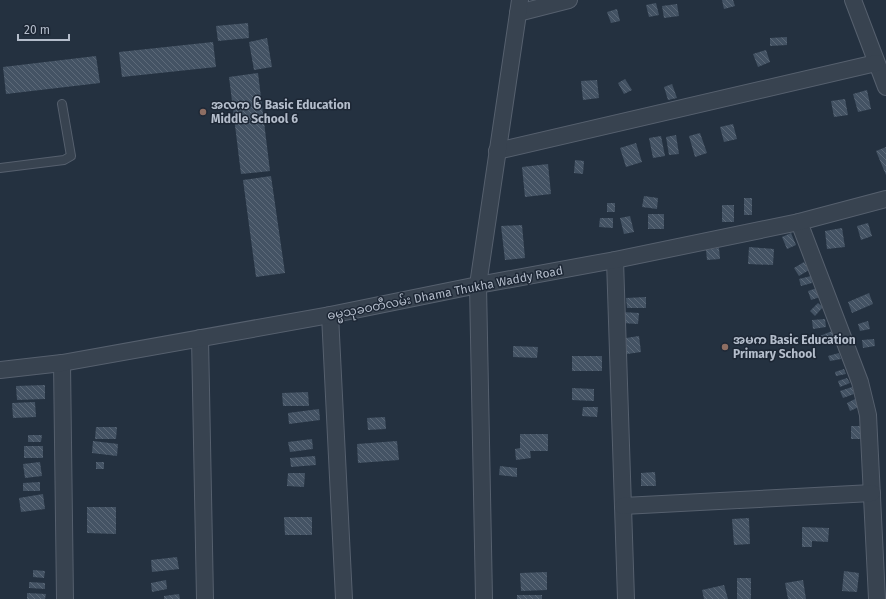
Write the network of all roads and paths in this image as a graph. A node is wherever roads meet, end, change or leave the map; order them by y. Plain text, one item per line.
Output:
1 (569, 0) edge
2 (853, 0) edge
3 (519, 7) edge
4 (876, 63) junction
5 (886, 87) edge
6 (62, 104) dead end
7 (498, 151) junction
8 (0, 168) edge
9 (886, 199) edge
10 (799, 222) junction
11 (615, 260) junction
12 (478, 285) junction
13 (330, 315) junction
14 (200, 338) junction
15 (62, 363) junction
16 (0, 370) edge
17 (872, 493) junction
18 (623, 506) junction
19 (65, 599) edge
20 (205, 599) edge
21 (344, 599) edge
22 (484, 599) edge
23 (626, 599) edge
24 (877, 599) edge

1 - 3 street
2 - 4 street
3 - 7 street
4 - 5 street
4 - 7 street
6 - 8 lane
7 - 12 street
9 - 10 street, ဓမ္မသုခဝတီလမ်း Dhama Thukha Waddy Road
10 - 11 street, ဓမ္မသုခဝတီလမ်း Dhama Thukha Waddy Road
10 - 17 street
11 - 12 street, ဓမ္မသုခဝတီလမ်း Dhama Thukha Waddy Road
11 - 18 street
12 - 13 street, ဓမ္မသုခဝတီလမ်း Dhama Thukha Waddy Road
12 - 22 street
13 - 14 street, ဓမ္မသုခဝတီလမ်း Dhama Thukha Waddy Road
13 - 21 street
14 - 15 street, ဓမ္မသုခဝတီလမ်း Dhama Thukha Waddy Road
14 - 20 street
15 - 16 street, ဓမ္မသုခဝတီလမ်း Dhama Thukha Waddy Road
15 - 19 street
17 - 18 street
17 - 24 street
18 - 23 street

